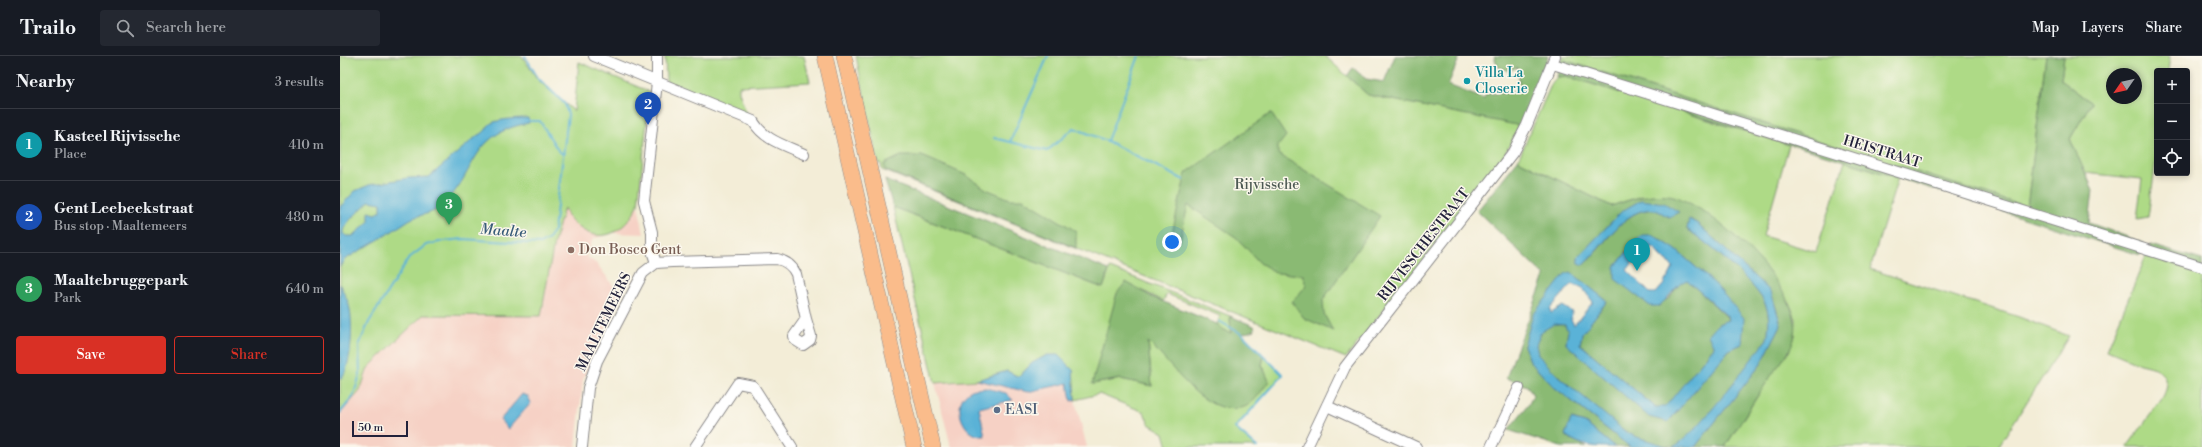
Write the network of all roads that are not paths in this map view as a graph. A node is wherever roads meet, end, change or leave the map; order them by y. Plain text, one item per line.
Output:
1 (594, 56) edge
2 (657, 56) edge
3 (825, 56) edge
4 (844, 56) edge
5 (1554, 60) edge
6 (657, 82) junction
7 (804, 154) dead end
8 (656, 264) junction
9 (2202, 267) edge
10 (806, 319) dead end
11 (1519, 388) dead end
12 (1327, 406) junction
13 (582, 447) edge
14 (695, 447) edge
15 (792, 447) edge
16 (914, 447) edge
17 (933, 447) edge
18 (1307, 447) edge
19 (1416, 447) edge
20 (1491, 447) edge

1 - 6 street
2 - 6 street
3 - 16 highway
4 - 17 highway
5 - 9 street, HEISTRAAT
5 - 12 street, RIJVISSCHESTRAAT
6 - 7 street
6 - 8 street
8 - 10 street
8 - 13 street, MAALTEMEERS
11 - 20 street
12 - 18 street, RIJVISSCHESTRAAT
12 - 19 street
14 - 15 street

